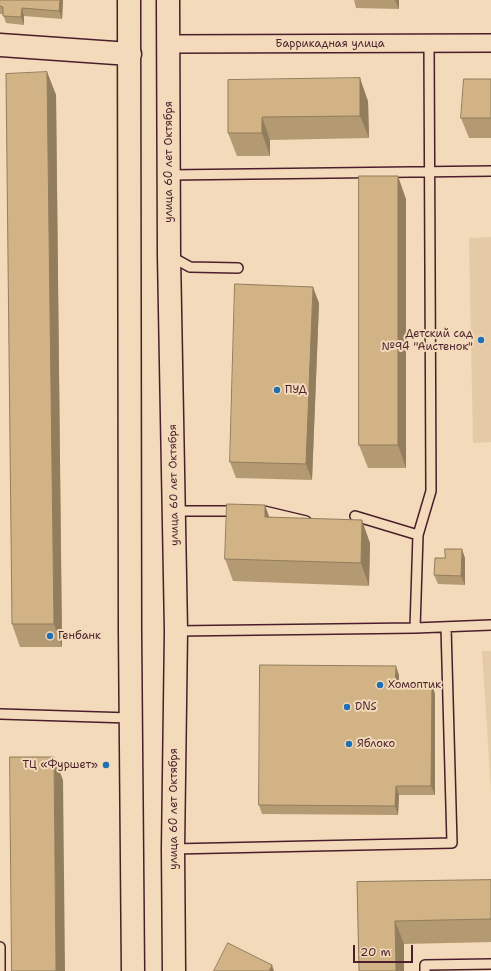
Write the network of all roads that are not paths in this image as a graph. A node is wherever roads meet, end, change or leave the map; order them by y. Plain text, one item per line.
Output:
1 (129, 0) edge
2 (168, 0) edge
3 (491, 43) edge
4 (169, 44) junction
5 (429, 44) junction
6 (0, 45) edge
7 (130, 54) junction
8 (491, 171) edge
9 (431, 172) junction
10 (170, 175) junction
11 (238, 268) dead end
12 (178, 269) junction
13 (175, 511) junction
14 (355, 516) dead end
15 (315, 522) edge
16 (418, 535) junction
17 (491, 625) edge
18 (446, 627) junction
19 (415, 628) junction
20 (176, 631) junction
21 (0, 714) edge
22 (130, 718) junction
23 (173, 849) junction
24 (0, 947) edge
25 (491, 964) edge
26 (0, 971) edge
27 (133, 971) edge
28 (174, 971) edge
29 (425, 971) edge

1 - 7 main road
2 - 4 main road, улица 60 лет Октября
3 - 5 street, Баррикадная улица
4 - 5 street, Баррикадная улица
4 - 10 main road, улица 60 лет Октября
5 - 9 lane
6 - 7 main road
7 - 22 main road
8 - 9 lane
9 - 10 lane
9 - 16 lane
10 - 12 main road, улица 60 лет Октября
11 - 12 lane
12 - 13 main road, улица 60 лет Октября
13 - 15 lane
13 - 20 main road, улица 60 лет Октября
14 - 16 lane
16 - 19 lane
17 - 18 lane
18 - 19 lane
18 - 23 lane
19 - 20 lane
20 - 23 main road, улица 60 лет Октября
21 - 22 lane
22 - 27 main road
23 - 28 main road, улица 60 лет Октября
24 - 26 lane
25 - 29 lane

